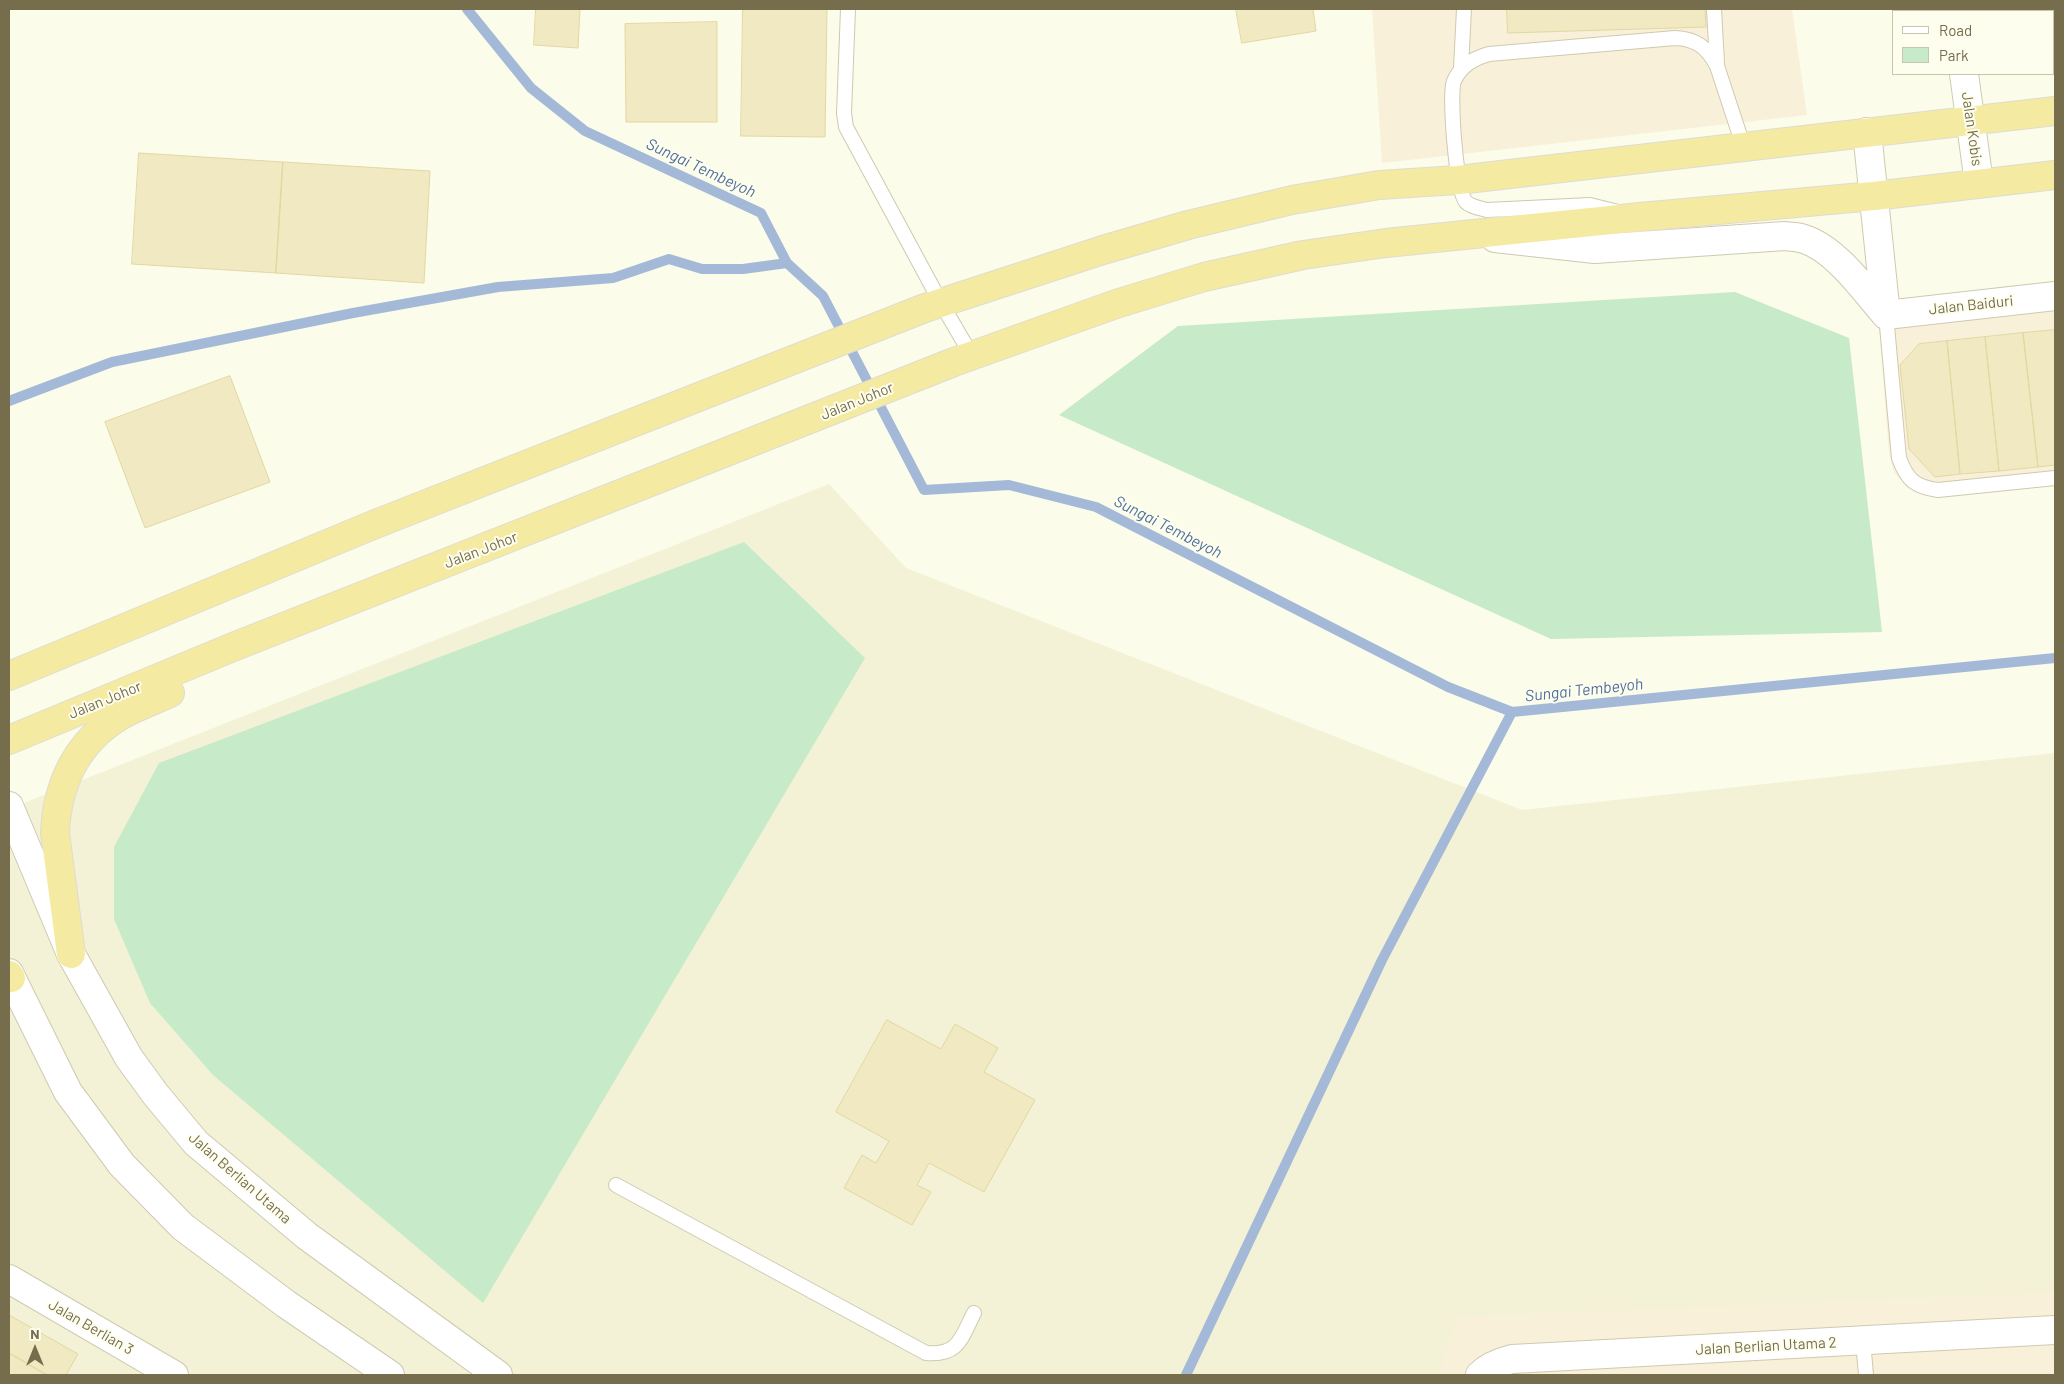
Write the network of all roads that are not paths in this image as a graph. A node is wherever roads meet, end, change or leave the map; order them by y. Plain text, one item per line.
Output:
1 (848, 9) edge
2 (1464, 9) edge
3 (1714, 9) edge
4 (2039, 9) edge
5 (2026, 10) edge
6 (1717, 66) junction
7 (1461, 68) junction
8 (1964, 75) edge
9 (2055, 111) edge
10 (1970, 120) junction
11 (1867, 132) junction
12 (1744, 148) junction
13 (2055, 175) edge
14 (1458, 180) junction
15 (1979, 183) junction
16 (1874, 196) junction
17 (1640, 217) junction
18 (1470, 235) junction
19 (2055, 296) edge
20 (933, 306) junction
21 (1886, 315) junction
22 (963, 359) junction
23 (2055, 478) edge
24 (234, 647) junction
25 (52, 659) junction
26 (9, 676) edge
27 (9, 693) edge
28 (9, 740) edge
29 (9, 806) edge
30 (71, 954) junction
31 (9, 975) edge
32 (616, 1185) dead end
33 (10, 1282) edge
34 (974, 1313) dead end
35 (2055, 1330) edge
36 (1863, 1340) junction
37 (140, 1367) edge
38 (174, 1375) edge
39 (390, 1375) edge
40 (497, 1375) edge
41 (1480, 1375) edge
42 (1866, 1375) edge

1 - 20 lane
2 - 7 lane
3 - 6 lane
4 - 5 street
6 - 7 lane
6 - 12 lane
7 - 14 lane
8 - 10 street, Jalan Kobis
9 - 10 highway
10 - 11 highway
10 - 15 street, Jalan Kobis
11 - 12 highway
11 - 16 street
12 - 14 highway
13 - 15 highway
14 - 17 lane
14 - 20 highway
15 - 16 highway, Jalan Johor
16 - 17 highway, Jalan Johor
16 - 21 street
17 - 18 highway, Jalan Johor
18 - 21 street
18 - 22 highway, Jalan Johor
19 - 21 street, Jalan Baiduri
20 - 22 lane
20 - 25 highway
21 - 23 lane
22 - 24 highway, Jalan Johor
24 - 28 highway, Jalan Johor
24 - 30 highway
25 - 26 highway
25 - 27 highway
29 - 30 street, Jalan Berlian Utama
30 - 40 street, Jalan Berlian Utama
31 - 39 street
32 - 34 lane
33 - 37 street, Jalan Berlian 3
35 - 36 street, Jalan Berlian Utama 2
36 - 41 street, Jalan Berlian Utama 2
36 - 42 lane
37 - 38 street, Jalan Berlian 3

